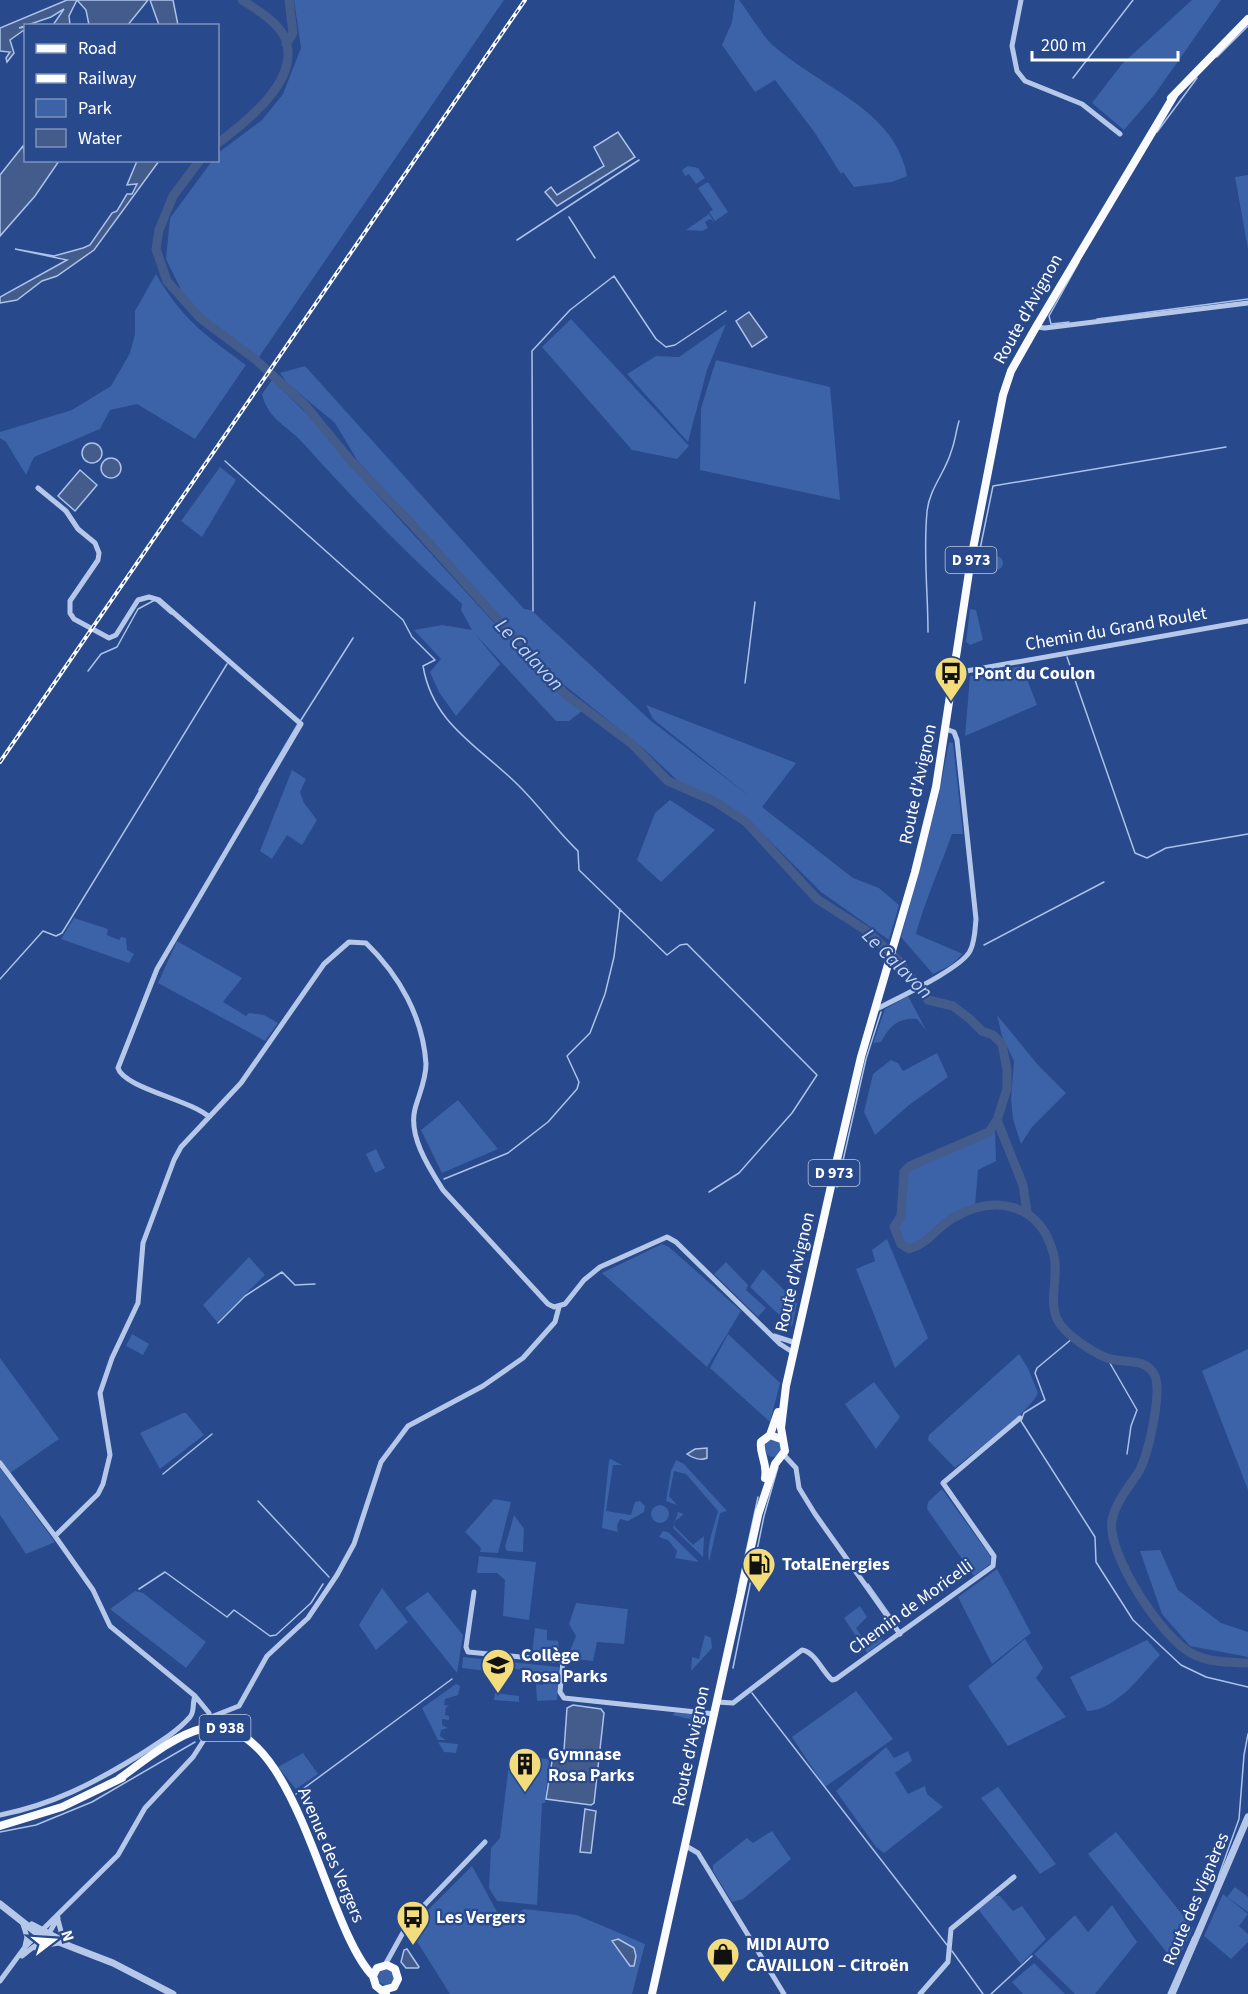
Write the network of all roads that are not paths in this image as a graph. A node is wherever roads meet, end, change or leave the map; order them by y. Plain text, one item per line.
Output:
1 (1021, 0) edge
2 (1248, 19) edge
3 (1120, 134) dead end
4 (1248, 303) edge
5 (1036, 327) junction
6 (38, 489) dead end
7 (1248, 621) edge
8 (955, 674) junction
9 (946, 729) junction
10 (875, 1010) junction
11 (209, 1117) junction
12 (559, 1307) junction
13 (770, 1334) junction
14 (796, 1342) junction
15 (794, 1353) junction
16 (786, 1386) junction
17 (1020, 1418) dead end
18 (770, 1435) junction
19 (782, 1439) junction
20 (781, 1456) junction
21 (765, 1457) junction
22 (0, 1463) edge
23 (758, 1515) junction
24 (55, 1536) junction
25 (474, 1592) dead end
26 (900, 1634) junction
27 (195, 1696) junction
28 (717, 1702) junction
29 (715, 1714) junction
30 (211, 1717) junction
31 (210, 1730) junction
32 (278, 1776) junction
33 (119, 1779) junction
34 (0, 1815) edge
35 (1248, 1816) edge
36 (0, 1826) edge
37 (485, 1842) dead end
38 (686, 1846) junction
39 (1014, 1877) dead end
40 (0, 1904) edge
41 (14, 1916) junction
42 (59, 1916) junction
43 (23, 1924) junction
44 (40, 1932) junction
45 (48, 1936) junction
46 (58, 1943) junction
47 (67, 1943) junction
48 (25, 1947) junction
49 (33, 1948) junction
50 (75, 1948) junction
51 (354, 1948) junction
52 (18, 1958) junction
53 (386, 1966) junction
54 (373, 1976) junction
55 (0, 1981) edge
56 (394, 1990) edge
57 (385, 1992) edge
58 (173, 1994) edge
59 (652, 1994) edge
60 (784, 1994) edge
61 (920, 1994) edge
62 (1172, 1994) edge

1 - 3 street
2 - 5 main road, Route d'Avignon / D 973
4 - 5 street
5 - 8 main road, Route d'Avignon / D 973
6 - 11 street
7 - 8 street, Chemin du Grand Roulet
8 - 9 main road, Route d'Avignon / D 973
9 - 10 main road, Route d'Avignon / D 973
9 - 10 street
10 - 14 main road, Route d'Avignon / D 973
11 - 12 street
11 - 24 street
12 - 13 street
12 - 30 street
13 - 14 street
13 - 15 street
14 - 15 main road, Route d'Avignon / D 973
15 - 16 main road, Route d'Avignon / D 973
16 - 18 main road, Route d'Avignon / D 973
16 - 19 main road, Route d'Avignon / D 973
17 - 26 street, Chemin de Moricelli
18 - 19 main road
18 - 21 main road
19 - 20 main road
20 - 21 main road
20 - 23 main road, Route d'Avignon
20 - 26 street
21 - 23 main road, Route d'Avignon
22 - 24 street
23 - 28 main road, Route d'Avignon
24 - 27 street
25 - 29 street
26 - 28 street, Chemin de Moricelli
27 - 30 street
27 - 34 street
28 - 29 main road, Route d'Avignon
29 - 38 main road, Route d'Avignon
30 - 31 street
31 - 32 main road, D 938
31 - 32 main road, D 938
31 - 33 main road, D 938
31 - 33 main road, D 938
31 - 42 street
32 - 51 main road, Avenue des Vergers / D 938
33 - 36 main road, D 938
35 - 62 street, Route des Vignères
37 - 53 street
38 - 59 main road, Route d'Avignon
38 - 60 street
39 - 61 street
40 - 41 street
41 - 43 street
41 - 44 street
42 - 44 street
42 - 45 street
42 - 47 street
43 - 44 street
43 - 48 street
44 - 45 street
44 - 48 street
45 - 46 street
45 - 47 street
45 - 49 street
46 - 49 street
46 - 50 street
47 - 50 street
48 - 52 street
49 - 52 street
50 - 58 street
51 - 53 main road, Avenue des Vergers
51 - 54 main road, Avenue des Vergers / D 938
52 - 55 street
53 - 54 main road
53 - 56 main road, D 938
54 - 57 main road, D 938
56 - 57 main road, D 938

